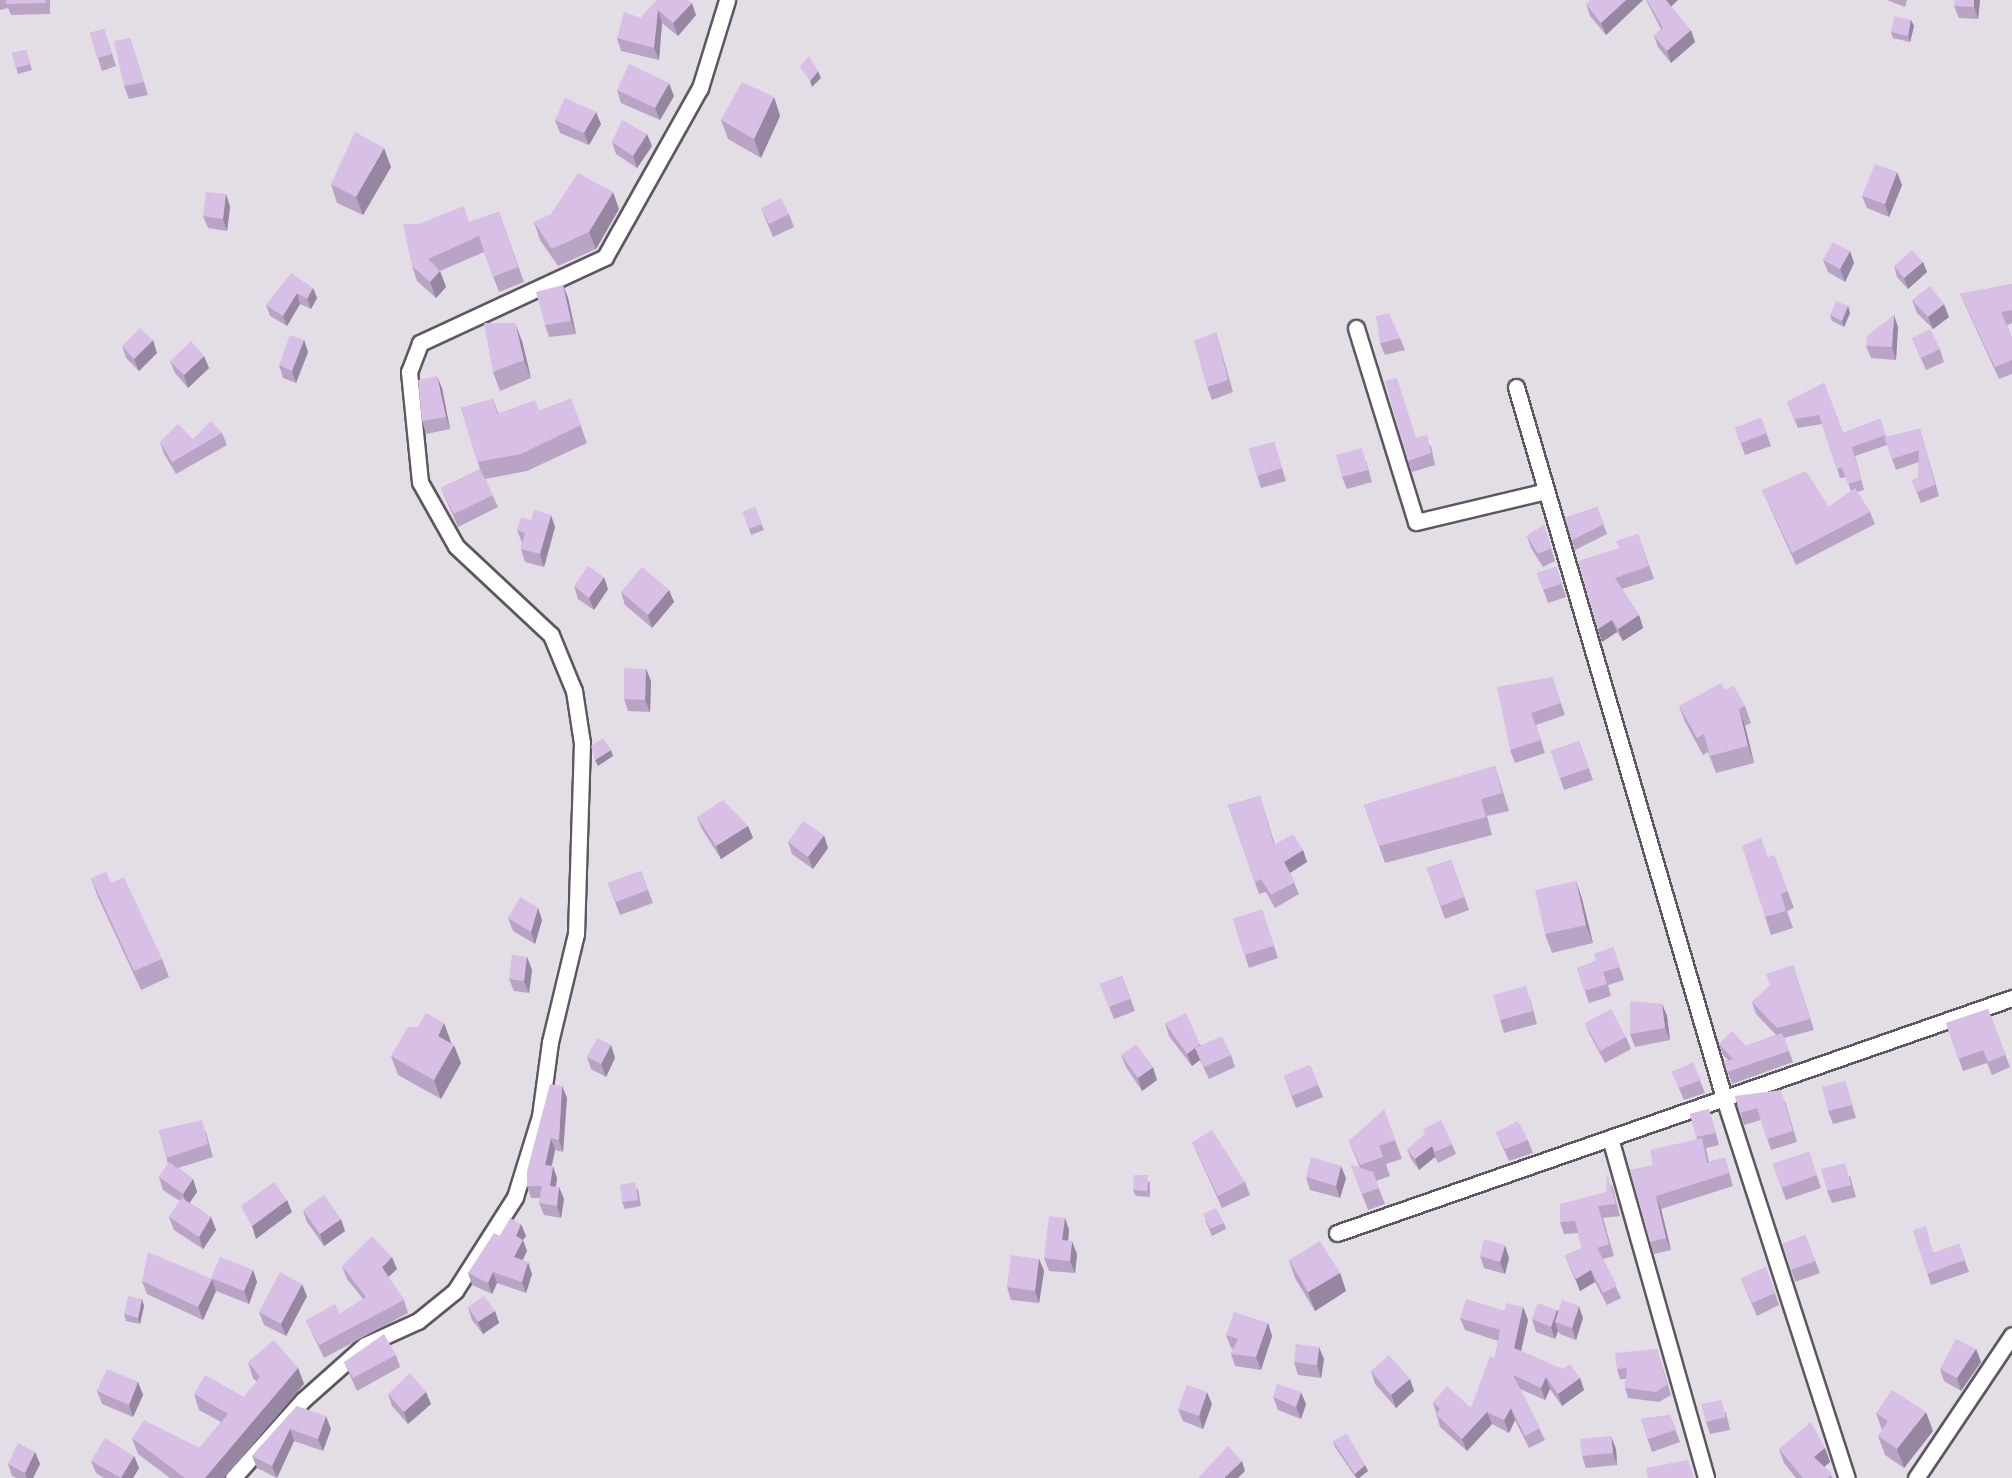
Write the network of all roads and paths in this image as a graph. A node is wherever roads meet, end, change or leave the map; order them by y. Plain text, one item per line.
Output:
1 (727, 0) edge
2 (1356, 328) dead end
3 (1516, 387) dead end
4 (1546, 491) junction
5 (2012, 998) edge
6 (1724, 1098) junction
7 (1610, 1138) junction
8 (1337, 1233) dead end
9 (2012, 1334) edge
10 (234, 1478) edge
11 (1706, 1478) edge
12 (1847, 1478) edge
13 (1916, 1478) edge

1 - 10 street
2 - 4 street
3 - 4 street
4 - 6 street
5 - 6 street
6 - 7 street
6 - 12 street
7 - 8 street
7 - 11 street
9 - 13 street

